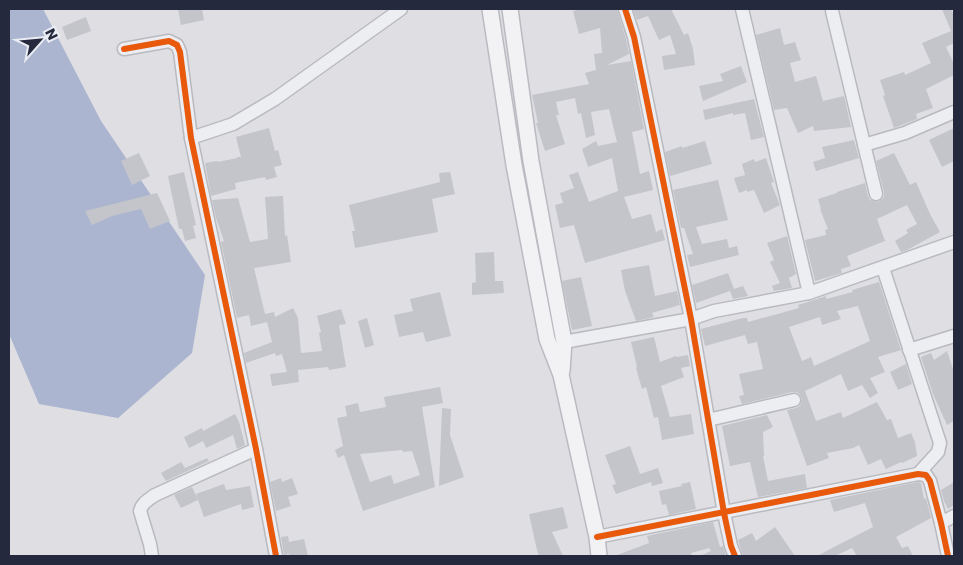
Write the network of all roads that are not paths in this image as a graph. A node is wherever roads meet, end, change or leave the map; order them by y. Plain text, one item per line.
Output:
1 (400, 9) edge
2 (490, 9) edge
3 (510, 9) edge
4 (625, 9) edge
5 (742, 9) edge
6 (832, 11) dead end
7 (124, 49) dead end
8 (954, 112) edge
9 (191, 138) junction
10 (864, 145) junction
11 (876, 194) dead end
12 (954, 242) edge
13 (883, 268) junction
14 (809, 294) junction
15 (691, 319) junction
16 (954, 336) edge
17 (564, 342) junction
18 (909, 350) junction
19 (561, 375) junction
20 (794, 400) dead end
21 (708, 420) junction
22 (256, 449) junction
23 (918, 474) junction
24 (724, 513) junction
25 (954, 516) edge
26 (941, 523) junction
27 (597, 538) junction
28 (152, 556) edge
29 (276, 556) edge
30 (600, 556) edge
31 (735, 556) edge
32 (948, 556) edge

1 - 9 street
2 - 19 main road
3 - 17 main road
4 - 15 street
5 - 14 street
6 - 10 street
7 - 9 street
8 - 10 street
9 - 22 street
10 - 11 street
12 - 13 street
13 - 14 street
13 - 18 street
14 - 15 street
15 - 17 street
15 - 21 street
16 - 18 street
17 - 19 main road
18 - 23 street
19 - 27 main road
20 - 21 street
21 - 24 street
22 - 28 street
22 - 29 street
23 - 24 street
23 - 26 street
24 - 27 street
24 - 31 street
25 - 26 street
26 - 32 street
27 - 30 main road

